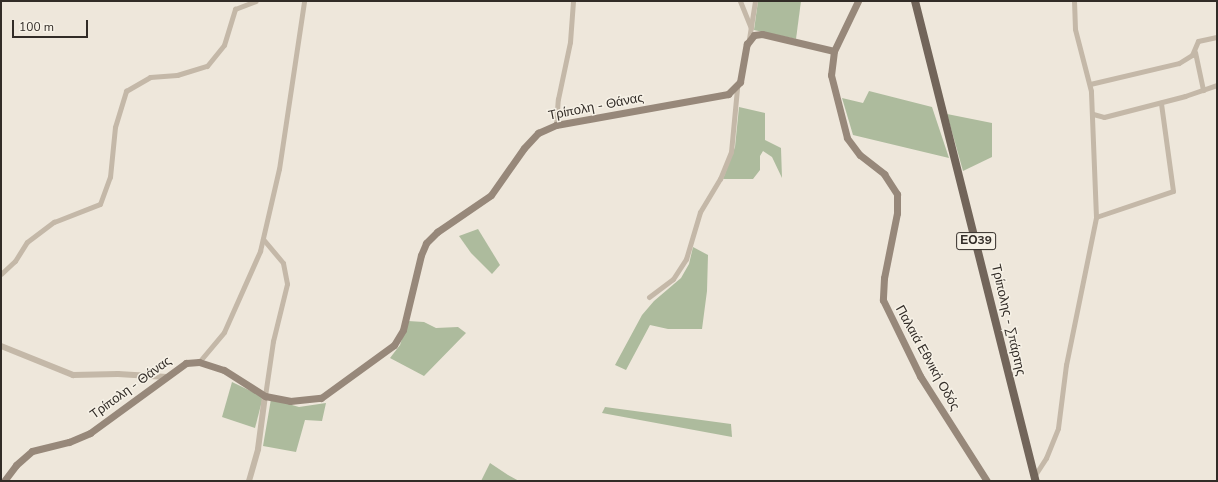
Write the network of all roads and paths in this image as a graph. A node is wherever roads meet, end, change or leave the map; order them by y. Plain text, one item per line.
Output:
1 (256, 1) edge
2 (304, 1) edge
3 (573, 1) edge
4 (740, 1) edge
5 (755, 1) edge
6 (858, 1) edge
7 (915, 1) edge
8 (1074, 1) edge
9 (751, 28) junction
10 (1217, 37) edge
11 (749, 39) junction
12 (834, 51) junction
13 (1194, 51) junction
14 (1090, 84) junction
15 (1217, 85) edge
16 (737, 88) junction
17 (1203, 90) junction
18 (1161, 103) junction
19 (1093, 114) junction
20 (556, 126) junction
21 (1096, 217) junction
22 (263, 239) junction
23 (1, 274) edge
24 (649, 297) dead end
25 (1, 346) edge
26 (199, 362) junction
27 (167, 377) junction
28 (265, 396) junction
29 (1036, 478) edge
30 (4, 481) edge
31 (249, 481) edge
32 (987, 481) edge

1 - 23 street
2 - 22 street
3 - 20 street
4 - 9 street
5 - 9 street
6 - 12 main road, Παλαιά Εθνική Οδός
7 - 29 main road, Τρίπολης - Σπάρτης / ΕΟ39
8 - 14 street
9 - 11 street
10 - 13 street
11 - 12 main road
11 - 16 main road
12 - 32 main road, Παλαιά Εθνική Οδός
13 - 14 street
13 - 17 street
14 - 19 street
15 - 17 street
16 - 20 main road, Τρίπολη - Θάνας
16 - 24 street
17 - 18 street
18 - 19 street
18 - 21 street
19 - 21 street
20 - 28 main road, Τρίπολη - Θάνας
21 - 29 street
22 - 26 street
22 - 28 street
25 - 27 street
26 - 27 main road, Τρίπολη - Θάνας
26 - 28 main road, Τρίπολη - Θάνας
27 - 30 main road, Τρίπολη - Θάνας
28 - 31 street

